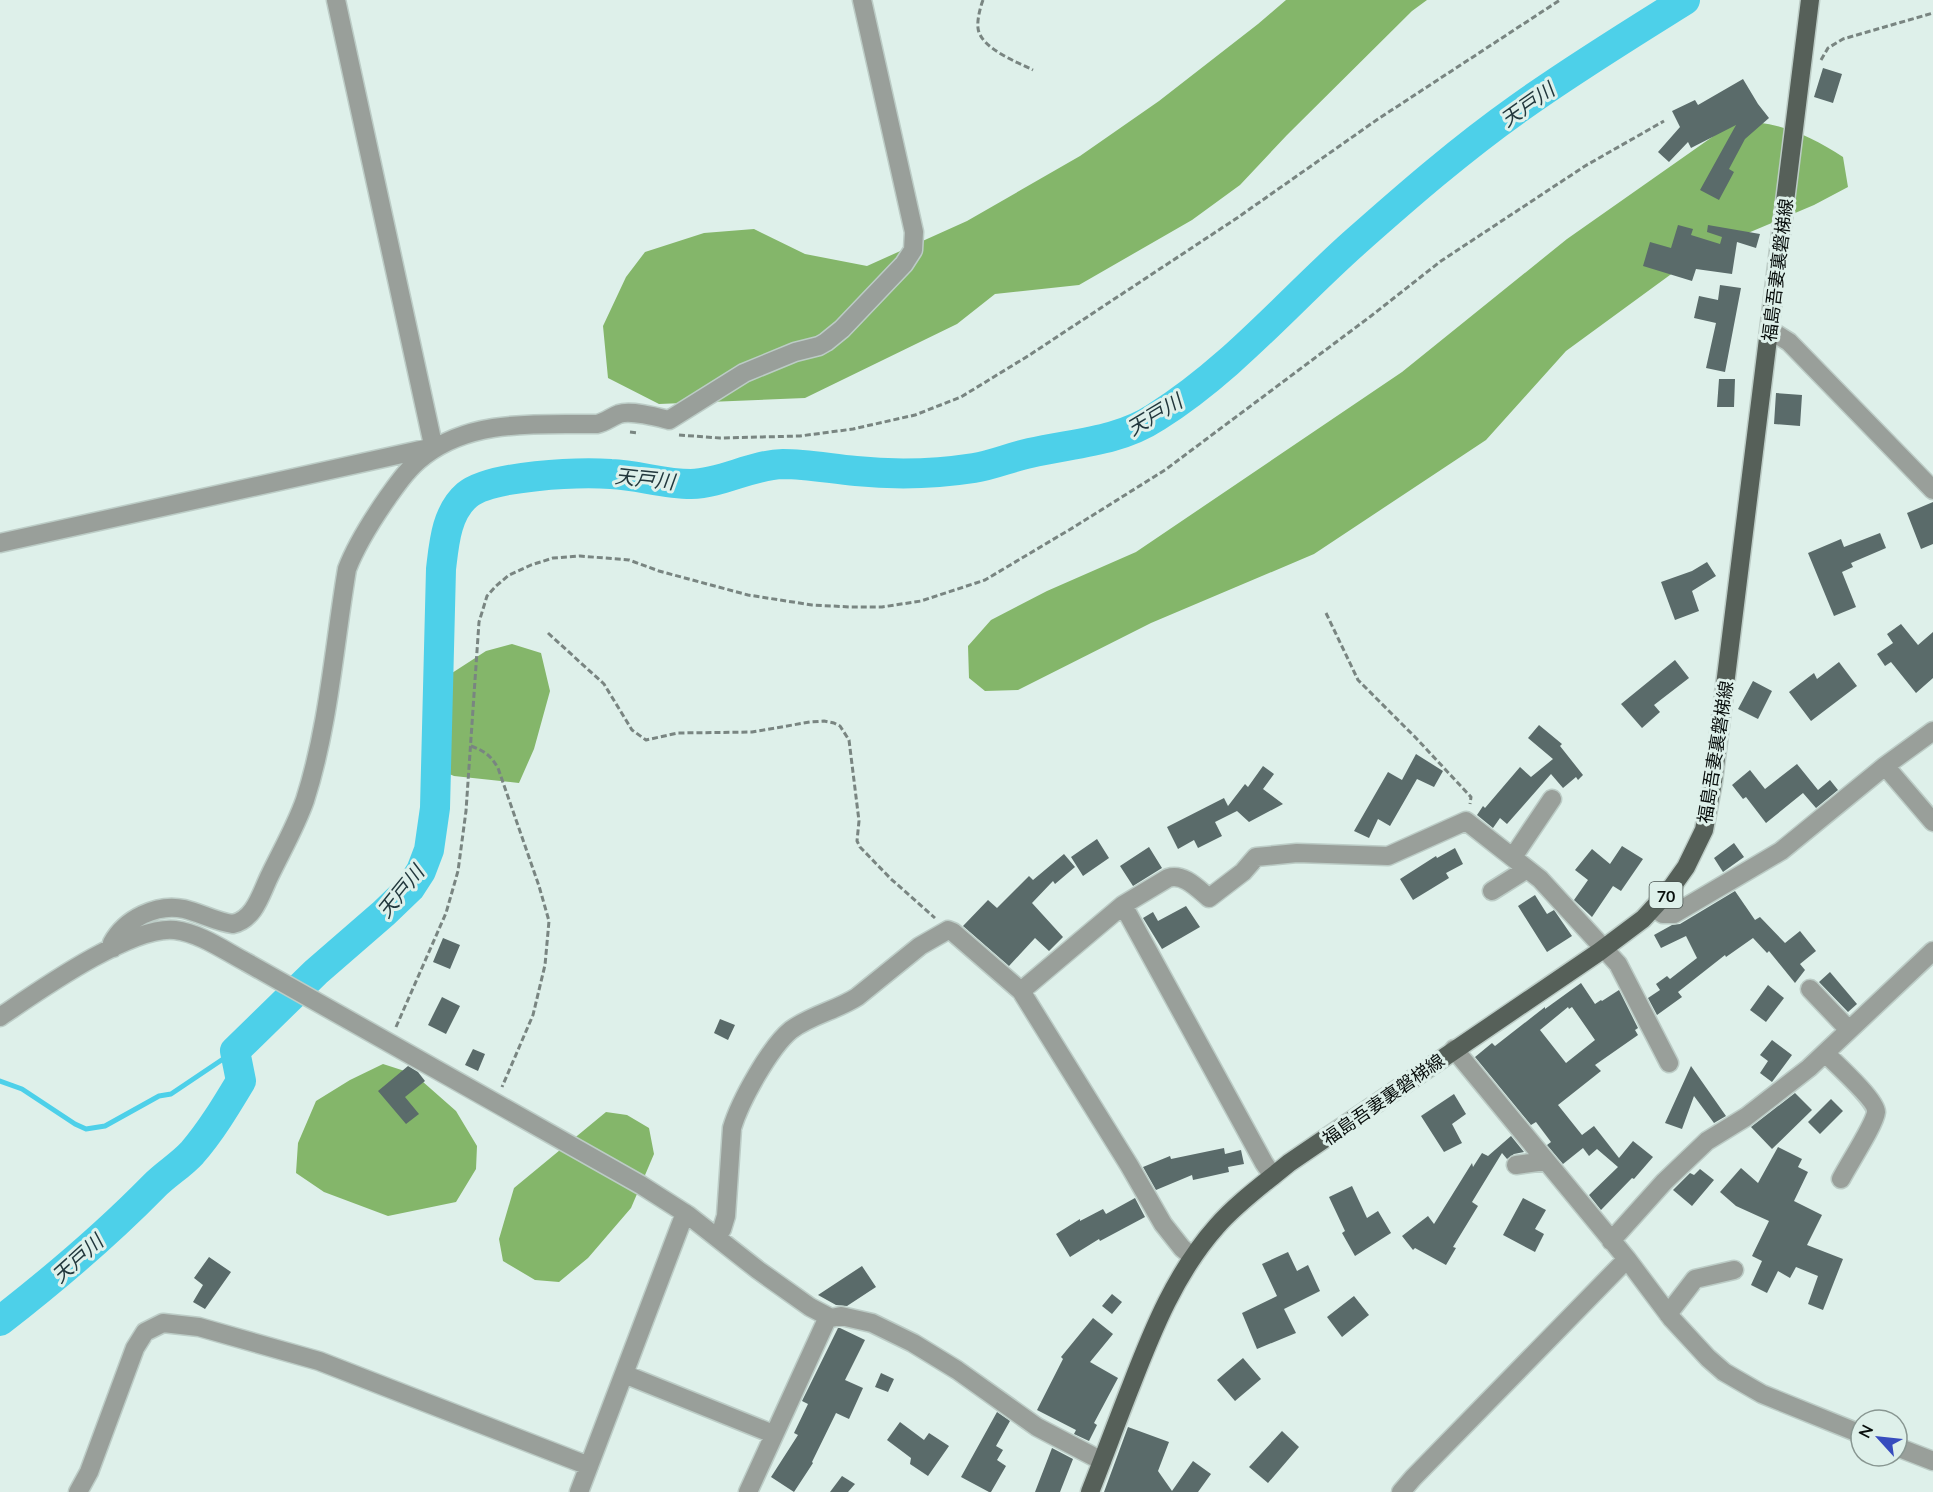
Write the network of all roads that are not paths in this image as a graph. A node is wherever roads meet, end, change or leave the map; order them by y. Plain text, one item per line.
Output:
1 (336, 0) edge
2 (862, 0) edge
3 (1810, 0) edge
4 (1770, 330) junction
5 (434, 448) junction
6 (1933, 490) edge
7 (0, 543) edge
8 (1933, 731) edge
9 (1885, 766) junction
10 (1552, 799) dead end
11 (1933, 822) edge
12 (1520, 863) junction
13 (1492, 891) dead end
14 (1123, 905) junction
15 (1653, 908) junction
16 (113, 948) junction
17 (1603, 949) junction
18 (1933, 951) edge
19 (1810, 989) dead end
20 (1021, 991) junction
21 (0, 1017) edge
22 (1849, 1030) junction
23 (1454, 1049) junction
24 (1825, 1053) junction
25 (1670, 1063) dead end
26 (1545, 1161) junction
27 (1516, 1166) dead end
28 (1273, 1176) junction
29 (1841, 1179) dead end
30 (685, 1213) junction
31 (717, 1237) junction
32 (1611, 1241) junction
33 (1193, 1257) junction
34 (1627, 1259) junction
35 (1734, 1270) dead end
36 (1668, 1314) junction
37 (828, 1317) junction
38 (624, 1374) junction
39 (1849, 1429) edge
40 (773, 1434) junction
41 (1909, 1452) edge
42 (1102, 1461) junction
43 (1933, 1461) edge
44 (589, 1466) junction
45 (78, 1492) edge
46 (579, 1492) edge
47 (748, 1492) edge
48 (1090, 1492) edge
49 (1401, 1492) edge

1 - 5 street
2 - 5 street
3 - 4 main road, 福島吾妻裏磐梯線 / 70
4 - 6 street
4 - 15 main road, 福島吾妻裏磐梯線 / 70
5 - 7 street
5 - 16 street
8 - 9 street
9 - 11 street
9 - 15 street
10 - 12 street
12 - 13 street
12 - 14 street
12 - 17 street
14 - 20 street
14 - 28 street
15 - 17 main road, 福島吾妻裏磐梯線 / 70
16 - 21 street
16 - 30 street
17 - 23 main road, 福島吾妻裏磐梯線 / 70
17 - 25 street
18 - 22 street
19 - 22 street
20 - 31 street
20 - 33 street
22 - 24 street
23 - 26 street
23 - 28 main road, 福島吾妻裏磐梯線 / 70
24 - 29 street
24 - 32 street
26 - 27 street
26 - 32 street
28 - 33 main road, 福島吾妻裏磐梯線 / 70
30 - 31 street
30 - 38 street
31 - 37 street
32 - 34 street
33 - 42 main road, 福島吾妻裏磐梯線 / 70
34 - 36 street
34 - 49 street
35 - 36 street
36 - 39 street
37 - 40 street
37 - 42 street
38 - 40 street
38 - 44 street
40 - 47 street
41 - 43 street
42 - 48 main road, 福島吾妻裏磐梯線 / 70
44 - 45 street
44 - 46 street

